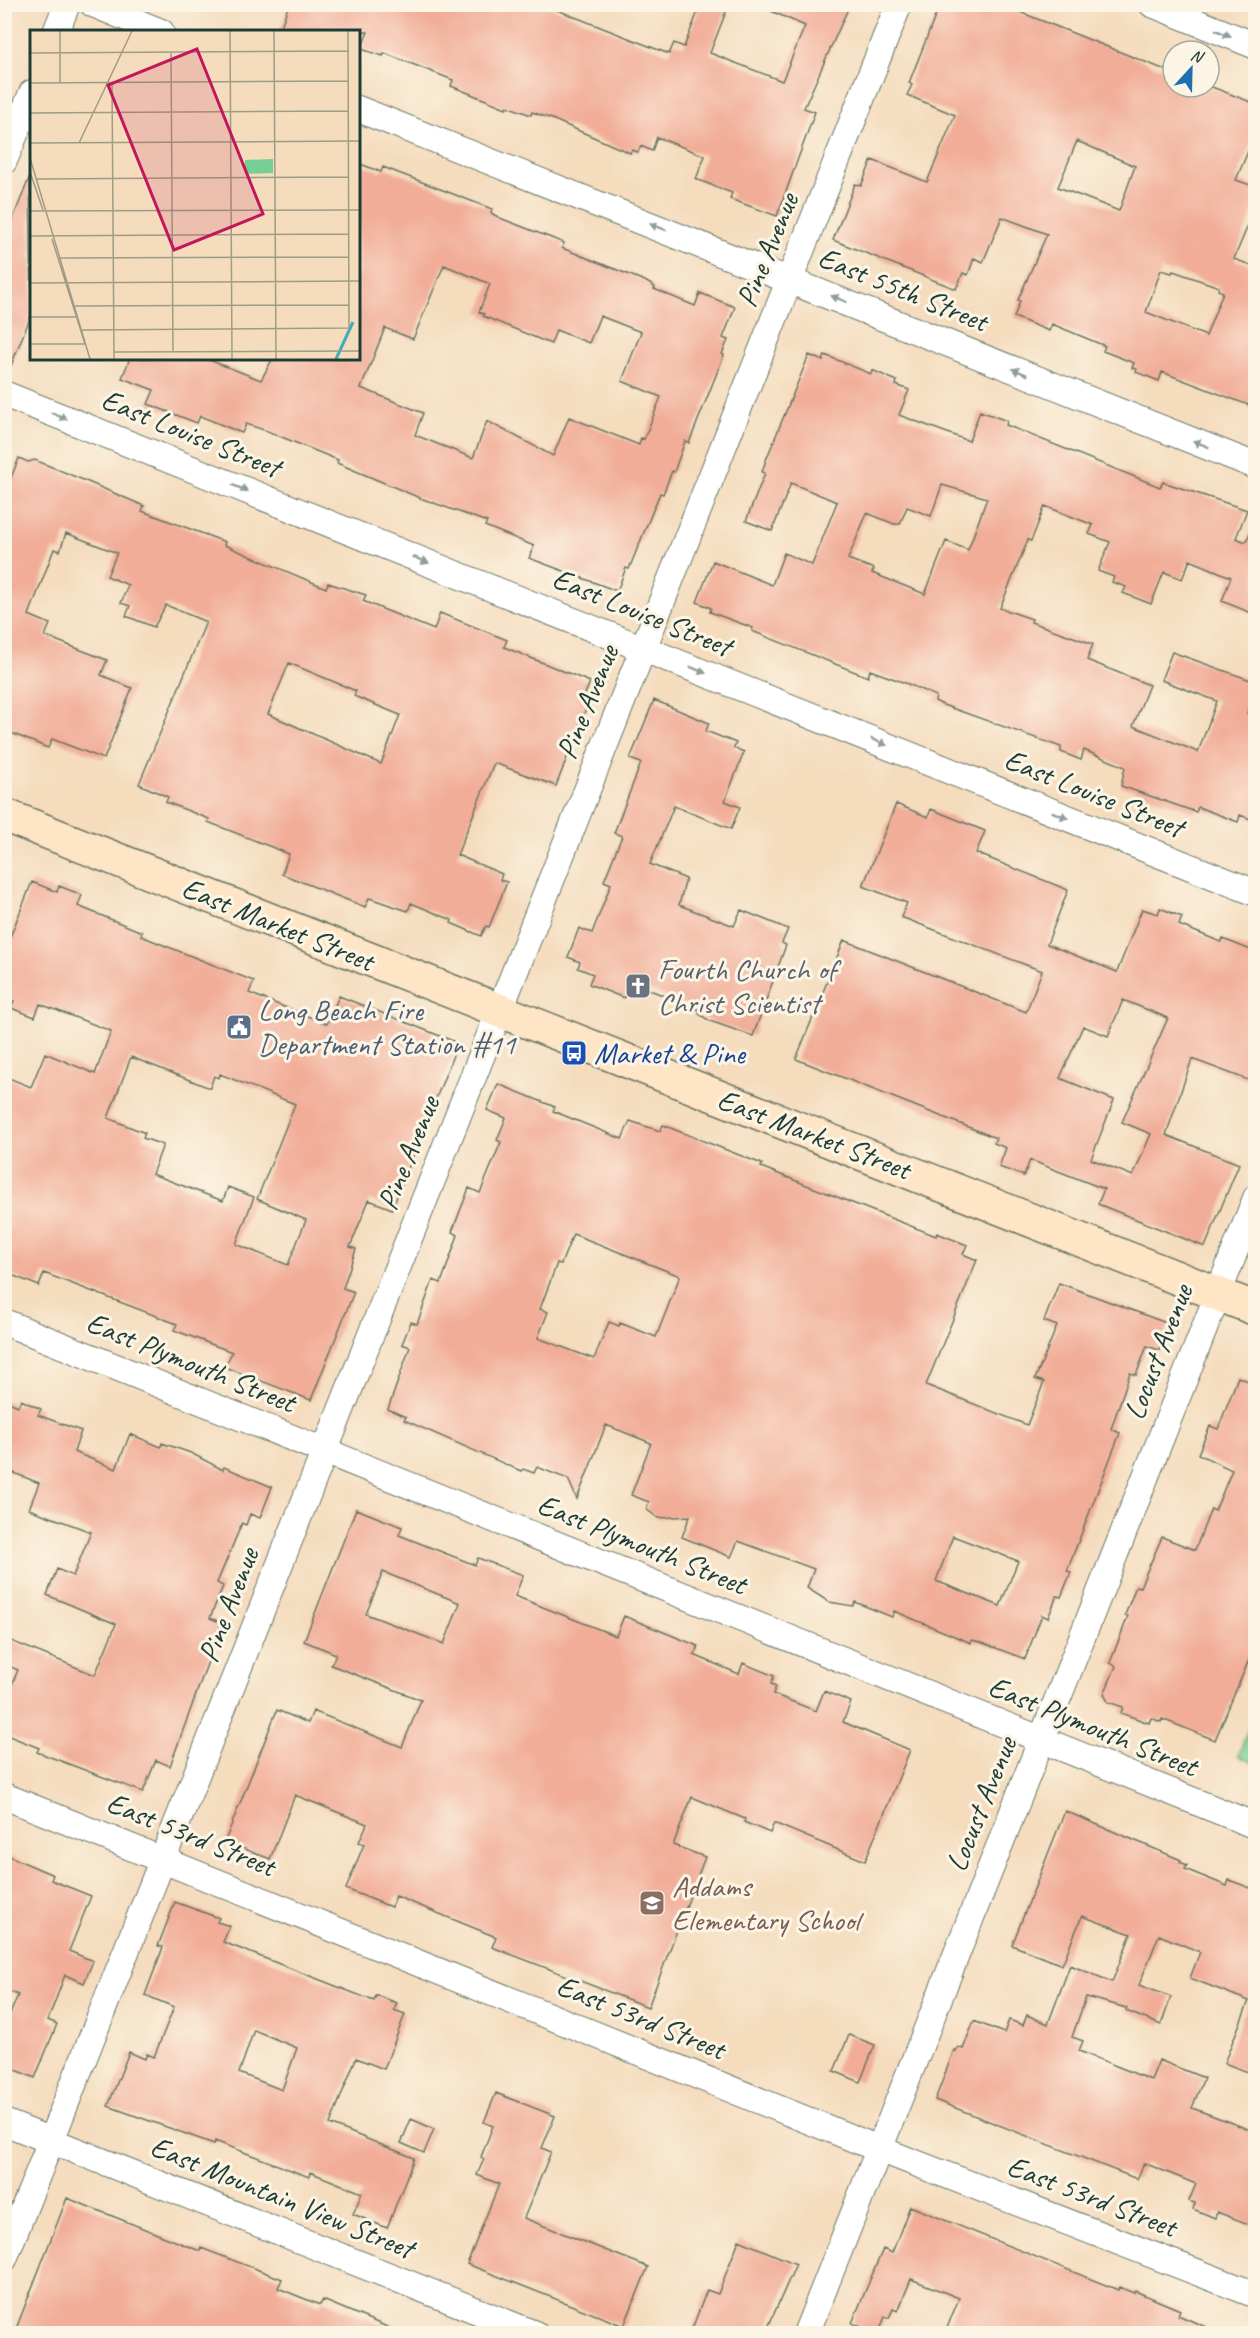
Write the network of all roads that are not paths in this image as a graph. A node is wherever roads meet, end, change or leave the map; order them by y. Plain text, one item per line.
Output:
1 (67, 4) edge
2 (93, 4) edge
3 (899, 4) edge
4 (1152, 4) edge
5 (57, 30) edge
6 (156, 30) edge
7 (1256, 46) edge
8 (30, 98) edge
9 (360, 110) edge
10 (4, 161) edge
11 (791, 280) junction
12 (4, 394) edge
13 (1256, 466) edge
14 (644, 648) junction
15 (4, 815) edge
16 (1256, 893) edge
17 (500, 1012) junction
18 (1256, 1197) edge
19 (1216, 1294) junction
20 (1256, 1309) edge
21 (4, 1322) edge
22 (324, 1451) junction
23 (1041, 1742) junction
24 (4, 1796) edge
25 (1256, 1826) edge
26 (165, 1859) junction
27 (4, 2122) edge
28 (51, 2140) junction
29 (879, 2149) junction
30 (4, 2259) edge
31 (1256, 2295) edge
32 (535, 2334) edge
33 (806, 2334) edge

1 - 5 street
2 - 6 street
3 - 11 street, Pine Avenue
4 -> 7 street
8 - 10 street
11 -> 9 street, East 55th Street
13 -> 11 street, East 55th Street
11 - 14 street, Pine Avenue
12 -> 14 street, East Louise Street
14 -> 16 street, East Louise Street
14 - 17 street, Pine Avenue
15 - 17 street, East Market Street
17 - 19 street, East Market Street
17 - 22 street, Pine Avenue
18 - 19 street, Locust Avenue
19 - 20 street, East Market Street
19 - 23 street, Locust Avenue
21 - 22 street, East Plymouth Street
22 - 23 street, East Plymouth Street
22 - 26 street, Pine Avenue
23 - 25 street, East Plymouth Street
23 - 29 street, Locust Avenue
24 - 26 street, East 53rd Street
26 - 28 street, Pine Avenue
26 - 29 street, East 53rd Street
27 - 28 street, East Mountain View Street
28 - 30 street, Pine Avenue
28 - 32 street, East Mountain View Street
29 - 31 street, East 53rd Street
29 - 33 street, Locust Avenue

